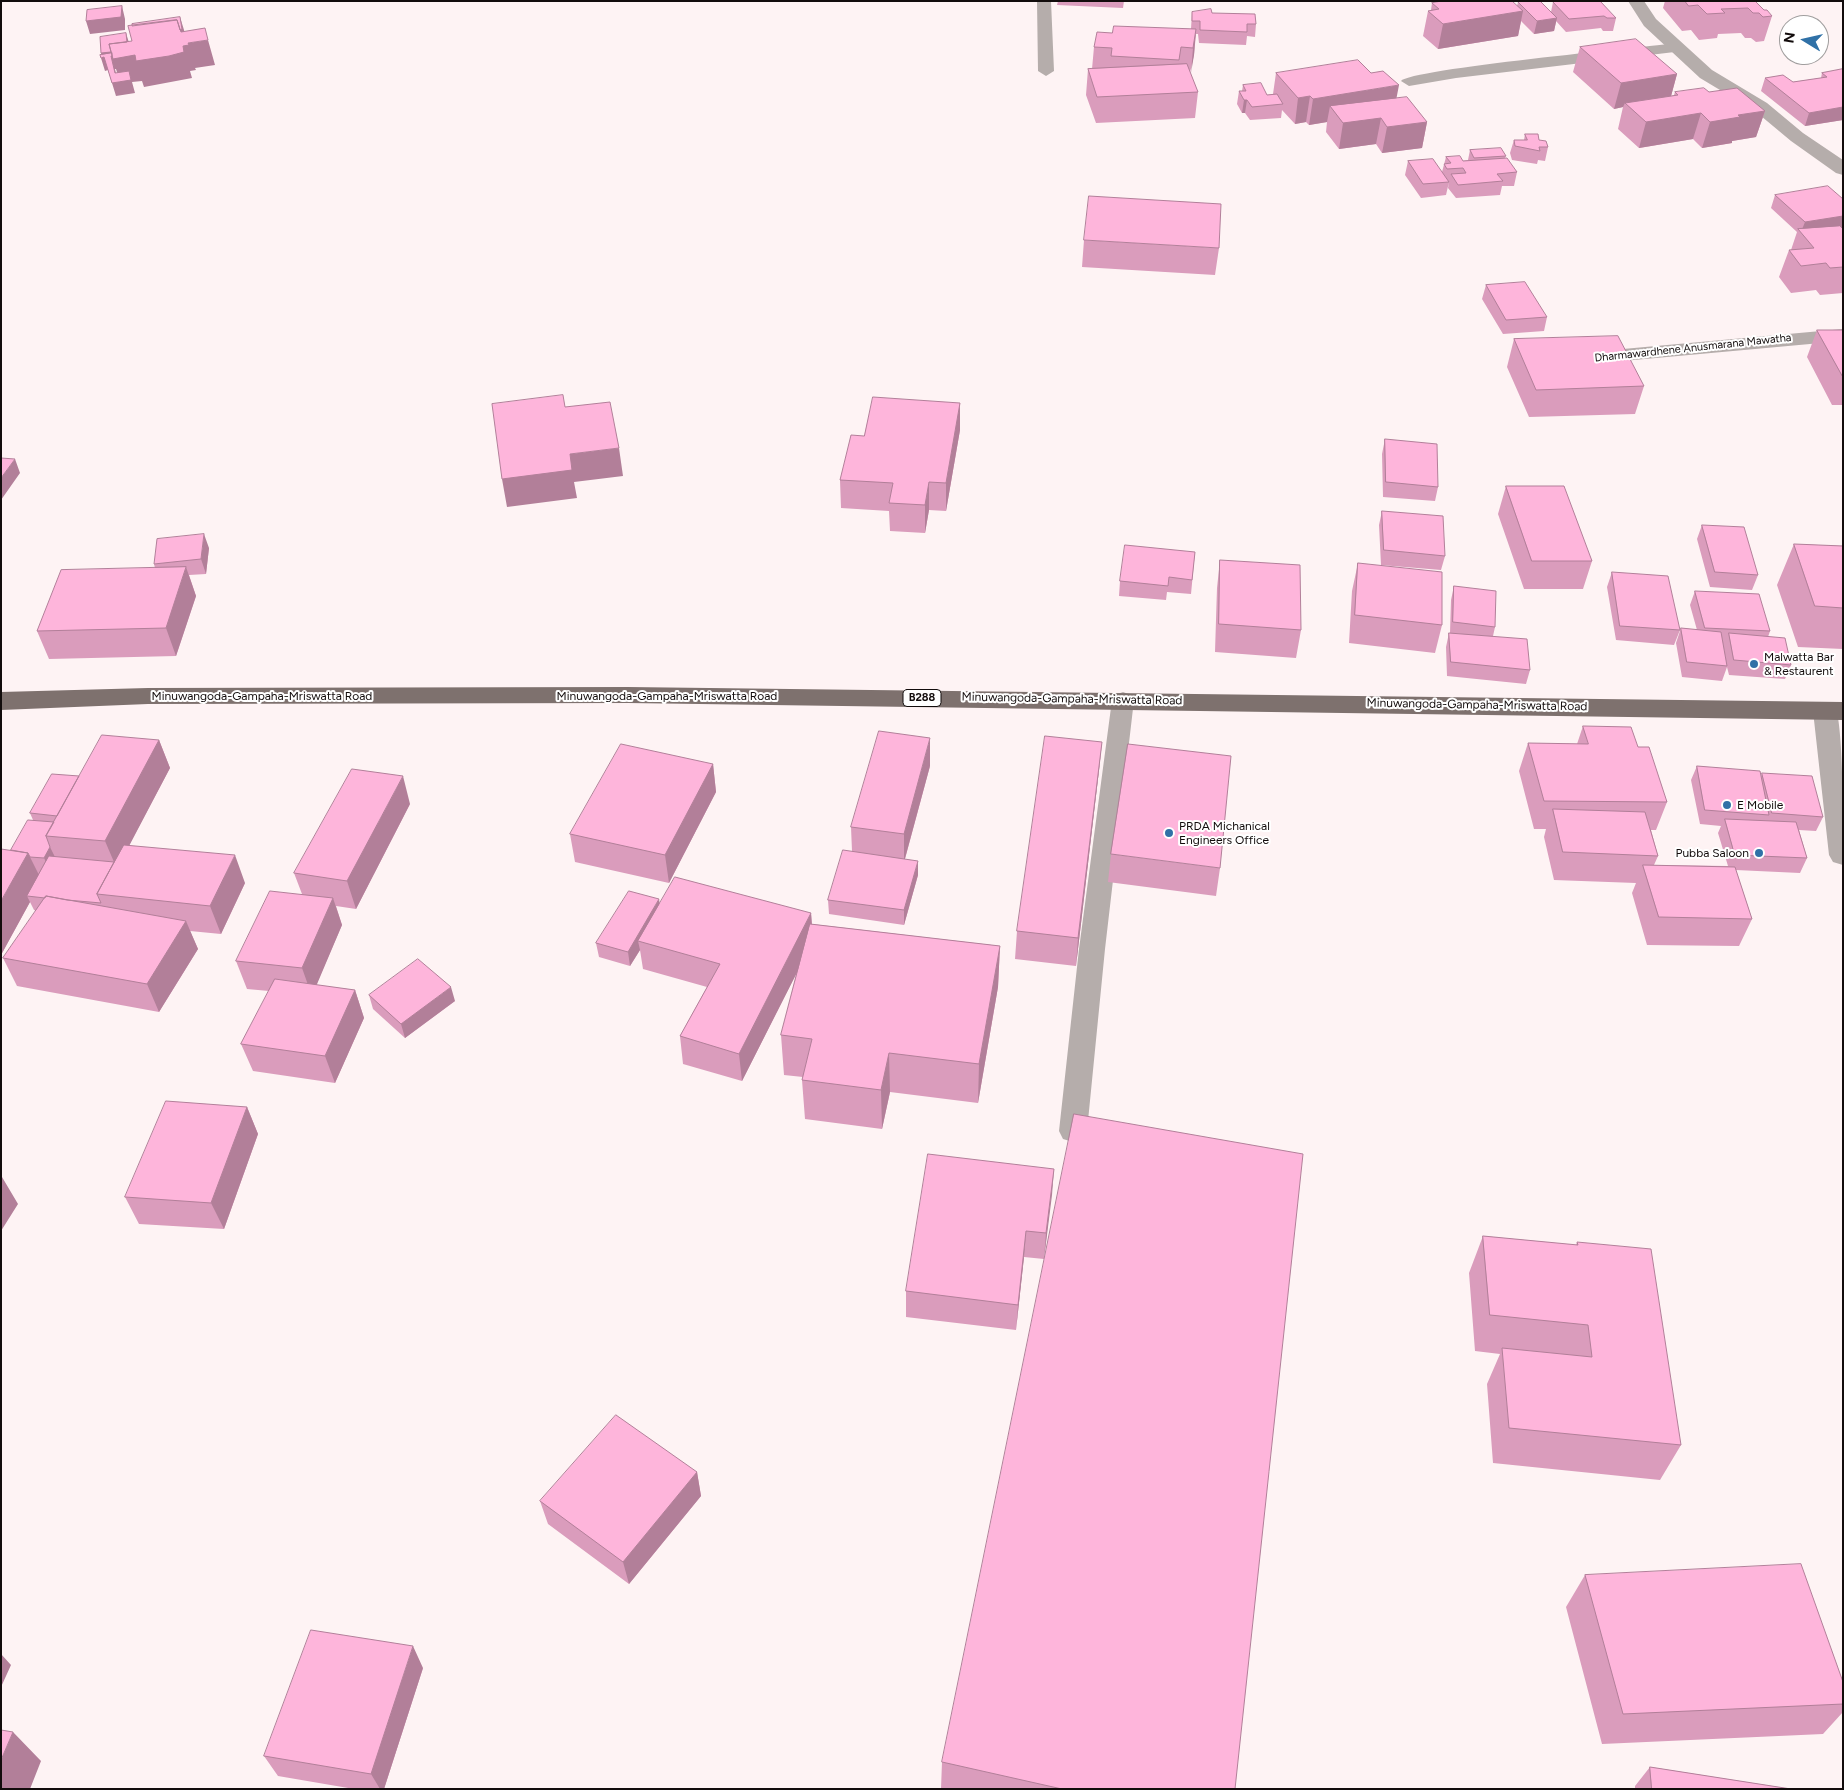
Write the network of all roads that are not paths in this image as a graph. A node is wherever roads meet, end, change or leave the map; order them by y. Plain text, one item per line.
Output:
1 (1044, 1) edge
2 (1659, 1) edge
3 (1637, 2) edge
4 (1678, 48) junction
5 (1046, 71) dead end
6 (1409, 81) dead end
7 (1843, 170) edge
8 (1843, 335) edge
9 (1570, 359) edge
10 (1123, 700) junction
11 (1, 702) edge
12 (1835, 711) edge
13 (1843, 855) edge
14 (1073, 1131) edge

1 - 5 lane
2 - 3 street
3 - 4 street
4 - 6 lane
4 - 7 street
8 - 9 street, Dharmawardhene Anusmarana Mawatha
10 - 11 main road, Minuwangoda-Gampaha-Mriswatta Road / B288
10 - 12 main road, Minuwangoda-Gampaha-Mriswatta Road / B288
10 - 14 lane
12 - 13 street

